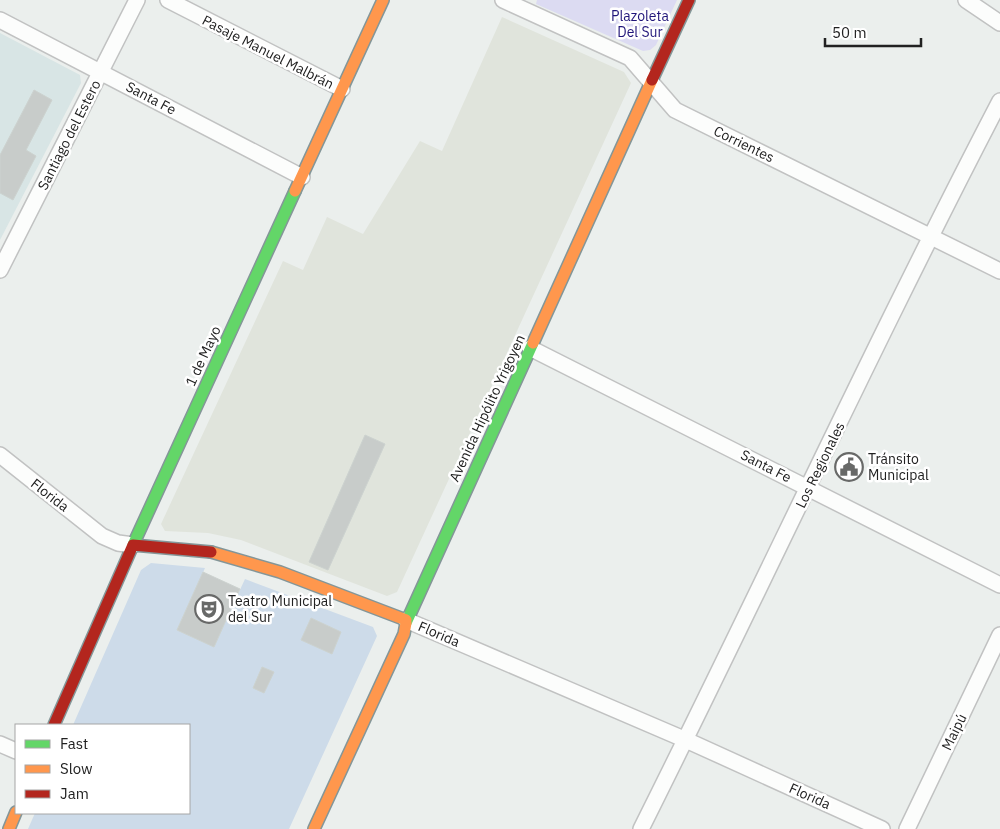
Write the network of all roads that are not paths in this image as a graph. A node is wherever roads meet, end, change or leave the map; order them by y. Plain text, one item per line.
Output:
1 (136, 0) edge
2 (168, 0) edge
3 (383, 0) edge
4 (503, 0) edge
5 (689, 0) edge
6 (966, 0) edge
7 (0, 20) edge
8 (1000, 23) edge
9 (101, 72) junction
10 (652, 83) junction
11 (342, 89) junction
12 (1000, 101) edge
13 (302, 177) junction
14 (930, 236) junction
15 (0, 270) edge
16 (1000, 271) edge
17 (530, 348) junction
18 (0, 455) edge
19 (809, 488) junction
20 (133, 545) junction
21 (1000, 585) edge
22 (406, 620) junction
23 (1000, 635) edge
24 (54, 724) edge
25 (686, 740) junction
26 (0, 744) edge
27 (15, 751) edge
28 (15, 814) edge
29 (9, 829) edge
30 (314, 829) edge
31 (641, 829) edge
32 (882, 829) edge
33 (908, 829) edge

1 - 9 street, Santiago del Estero
2 - 11 street, Pasaje Manuel Malbrán
3 - 11 main road, 1 de Mayo
4 - 10 street, Corrientes
5 - 10 main road, Avenida Hipólito Yrigoyen
6 - 8 street
7 - 9 street, Santa Fe
9 - 13 street, Santa Fe
9 - 15 street, Santiago del Estero
10 - 14 street, Corrientes
10 - 17 main road, Avenida Hipólito Yrigoyen
11 - 13 main road, 1 de Mayo
12 - 14 street, Los Regionales
13 - 20 main road, 1 de Mayo
14 - 16 street, Corrientes
14 - 19 street, Los Regionales
17 - 19 street, Santa Fe
17 - 22 main road, Avenida Hipólito Yrigoyen
18 - 20 street, Florida
19 - 21 street, Santa Fe
19 - 25 street, Los Regionales
20 - 22 main road, Florida
20 - 24 main road, 1 de Mayo
22 - 25 street, Florida
22 - 30 main road, Avenida Hipólito Yrigoyen
23 - 33 street, Maipú
25 - 31 street, Los Regionales
25 - 32 street, Florida
26 - 27 street
28 - 29 main road

